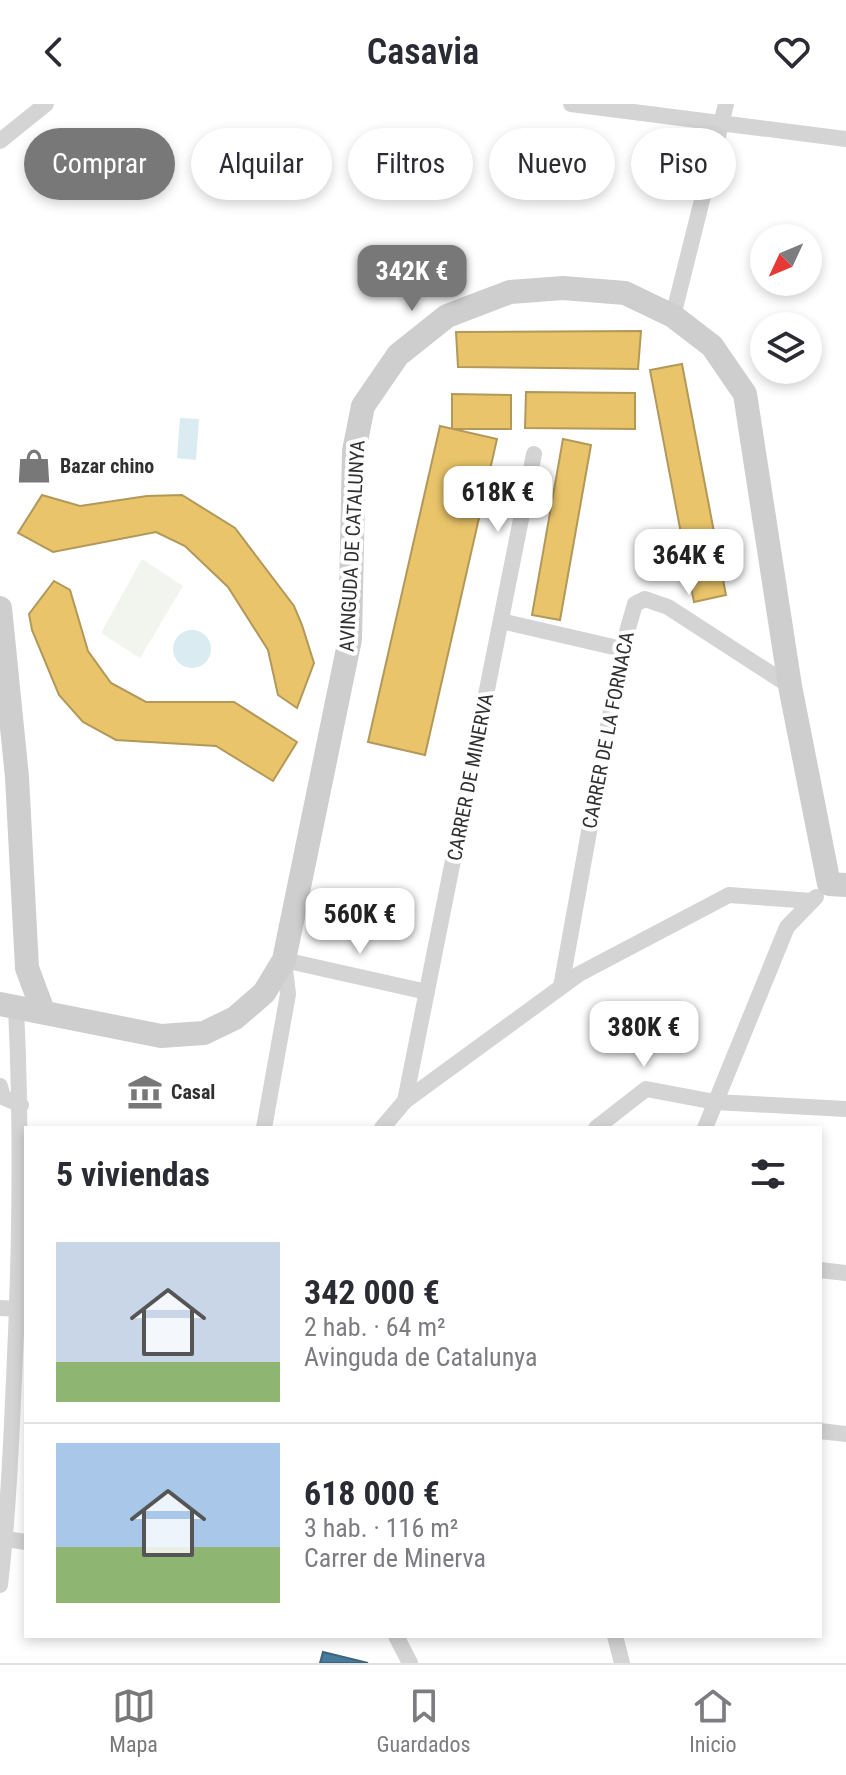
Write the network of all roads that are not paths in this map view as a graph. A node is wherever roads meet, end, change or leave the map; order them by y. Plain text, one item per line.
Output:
1 (46, 104) edge
2 (571, 104) edge
3 (726, 104) edge
4 (723, 122) junction
5 (846, 139) edge
6 (0, 141) edge
7 (673, 316) junction
8 (534, 454) dead end
9 (0, 608) edge
10 (501, 621) junction
11 (622, 649) junction
12 (790, 686) junction
13 (829, 890) edge
14 (284, 960) junction
15 (561, 987) junction
16 (427, 992) junction
17 (8, 1006) edge
18 (43, 1011) junction
19 (0, 1086) edge
20 (405, 1101) junction
21 (715, 1102) junction
22 (21, 1105) junction
23 (0, 1108) edge
24 (846, 1109) edge
25 (264, 1126) edge
26 (384, 1126) edge
27 (599, 1126) edge
28 (706, 1126) edge
29 (23, 1166) edge
30 (822, 1270) edge
31 (846, 1273) edge
32 (22, 1287) edge
33 (0, 1308) edge
34 (18, 1309) junction
35 (21, 1362) edge
36 (19, 1420) edge
37 (822, 1431) edge
38 (846, 1434) edge
39 (4, 1516) edge
40 (6, 1539) junction
41 (24, 1542) edge
42 (0, 1583) edge
43 (397, 1638) edge
44 (616, 1638) edge
45 (410, 1663) edge
46 (622, 1663) edge

1 - 6 street
2 - 4 street
3 - 4 street
4 - 5 street
4 - 7 street
7 - 12 street, AVINGUDA DE CATALUNYA
7 - 14 street, AVINGUDA DE CATALUNYA
8 - 10 street, CARRER DE MINERVA
9 - 18 street
10 - 11 street
10 - 16 street, CARRER DE MINERVA
11 - 12 street, CARRER DE LA FORNACA
11 - 15 street, CARRER DE LA FORNACA
12 - 13 street, AVINGUDA DE CATALUNYA
13 - 15 street
13 - 21 street
14 - 16 street
14 - 18 street, AVINGUDA DE CATALUNYA
14 - 25 street
15 - 20 street
16 - 20 street, CARRER DE MINERVA
17 - 18 street, AVINGUDA DE CATALUNYA
17 - 22 street
19 - 22 street
20 - 26 street
21 - 24 street
21 - 27 street
21 - 28 street
22 - 23 street
22 - 29 street
29 - 32 street
30 - 31 street
32 - 34 street
33 - 34 street
34 - 35 street
35 - 36 street
36 - 39 street
37 - 38 street
39 - 40 street
40 - 41 street
40 - 42 street
43 - 45 street
44 - 46 street

